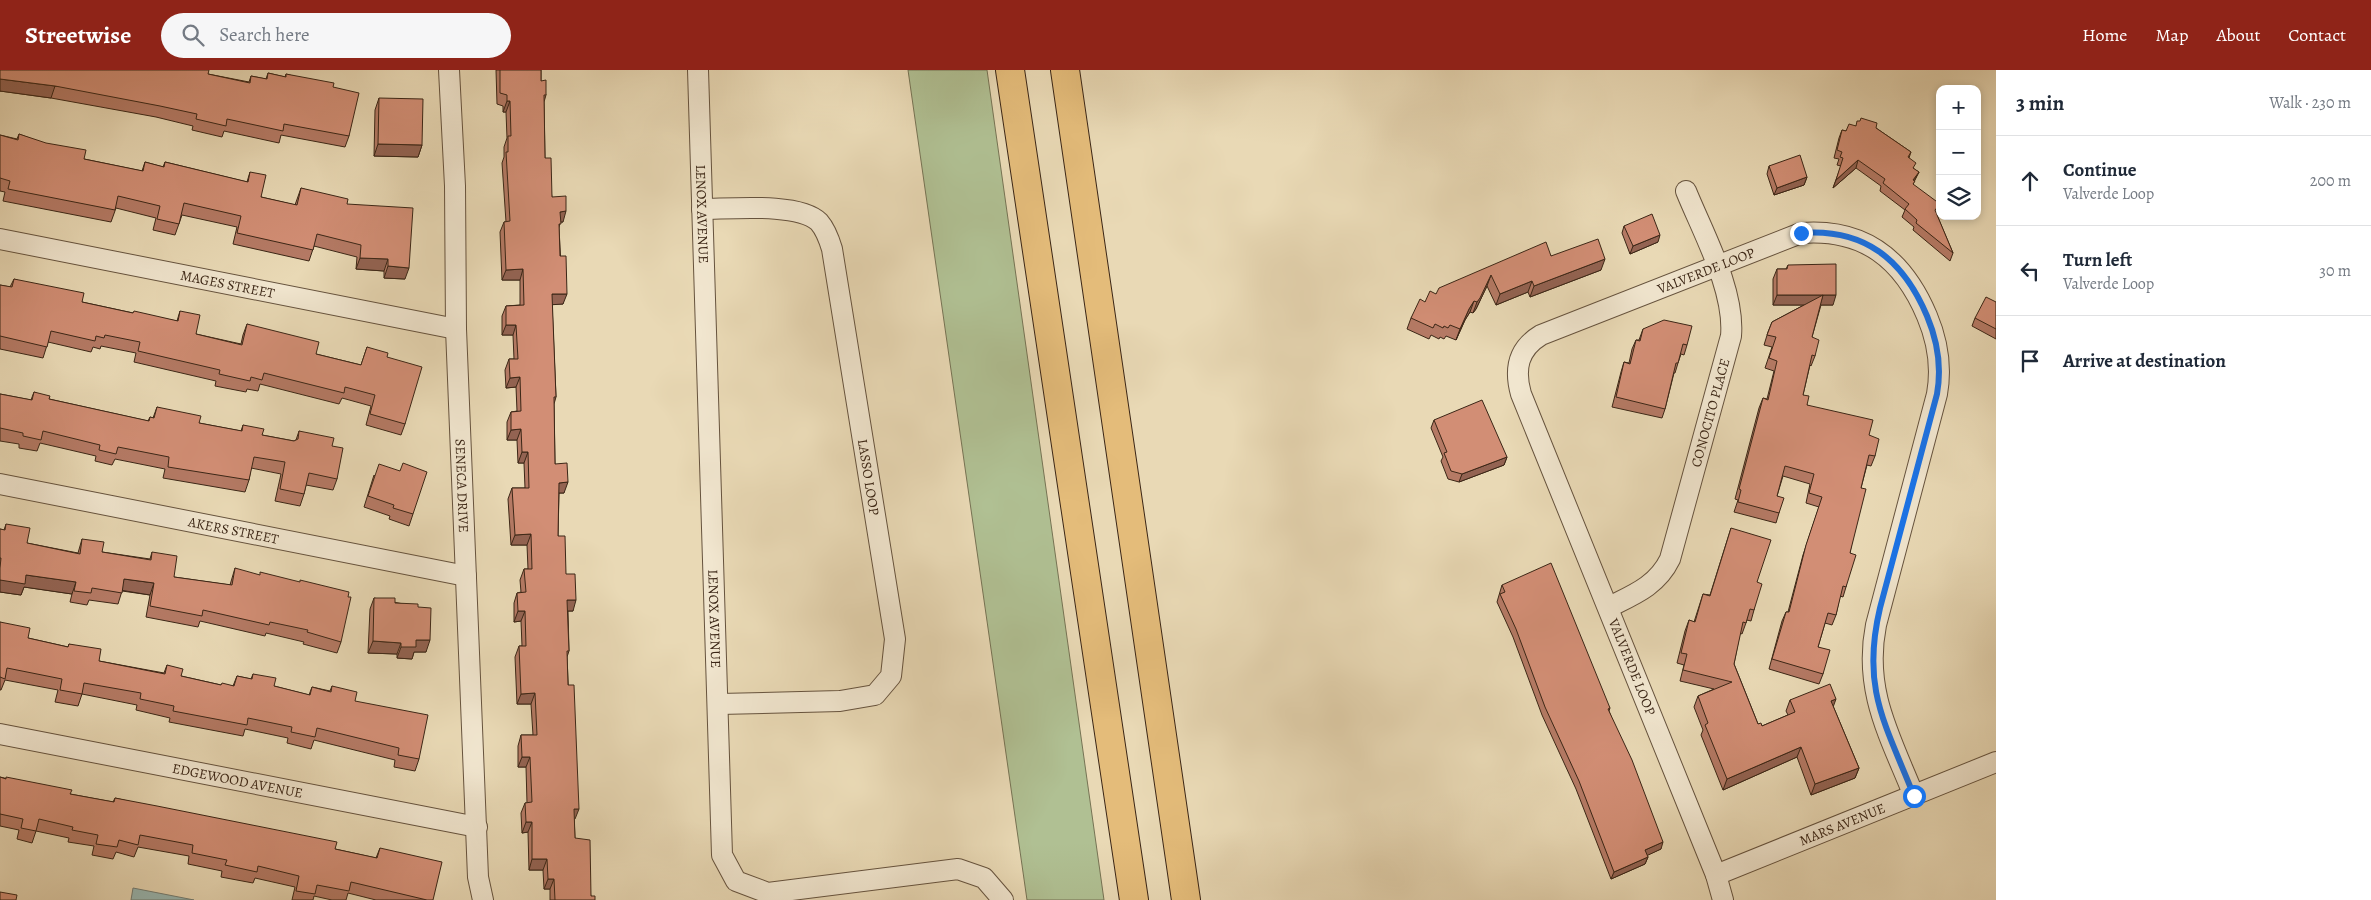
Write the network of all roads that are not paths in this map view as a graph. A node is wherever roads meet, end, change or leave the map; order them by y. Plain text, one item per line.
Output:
1 (449, 70) edge
2 (698, 70) edge
3 (1010, 70) edge
4 (1064, 70) edge
5 (1686, 190) dead end
6 (702, 209) junction
7 (0, 239) edge
8 (1716, 266) junction
9 (456, 329) junction
10 (0, 484) edge
11 (466, 576) junction
12 (1608, 608) junction
13 (719, 704) junction
14 (0, 734) edge
15 (1996, 762) edge
16 (1914, 796) junction
17 (1174, 818) junction
18 (477, 827) junction
19 (1716, 875) junction
20 (483, 900) edge
21 (1003, 900) edge
22 (1134, 900) edge
23 (1186, 900) edge
24 (1196, 900) edge
25 (1723, 900) edge

1 - 9 street, SENECA DRIVE
2 - 6 street, LENOX AVENUE
3 - 22 highway
4 - 17 highway
5 - 8 street, CONOCITO PLACE
6 - 13 street, LENOX AVENUE
6 - 13 street, LASSO LOOP
7 - 9 street, MAGES STREET
8 - 12 street, CONOCITO PLACE
8 - 12 street, VALVERDE LOOP
8 - 16 street, VALVERDE LOOP
9 - 11 street, SENECA DRIVE
10 - 11 street, AKERS STREET
11 - 18 street, SENECA DRIVE
12 - 19 street, VALVERDE LOOP
13 - 21 street, LENOX AVENUE
14 - 18 street, EDGEWOOD AVENUE
15 - 16 street, MARS AVENUE
16 - 19 street, MARS AVENUE
17 - 23 highway
17 - 24 highway
18 - 20 street, SENECA DRIVE
19 - 25 street, VALVERDE LOOP

